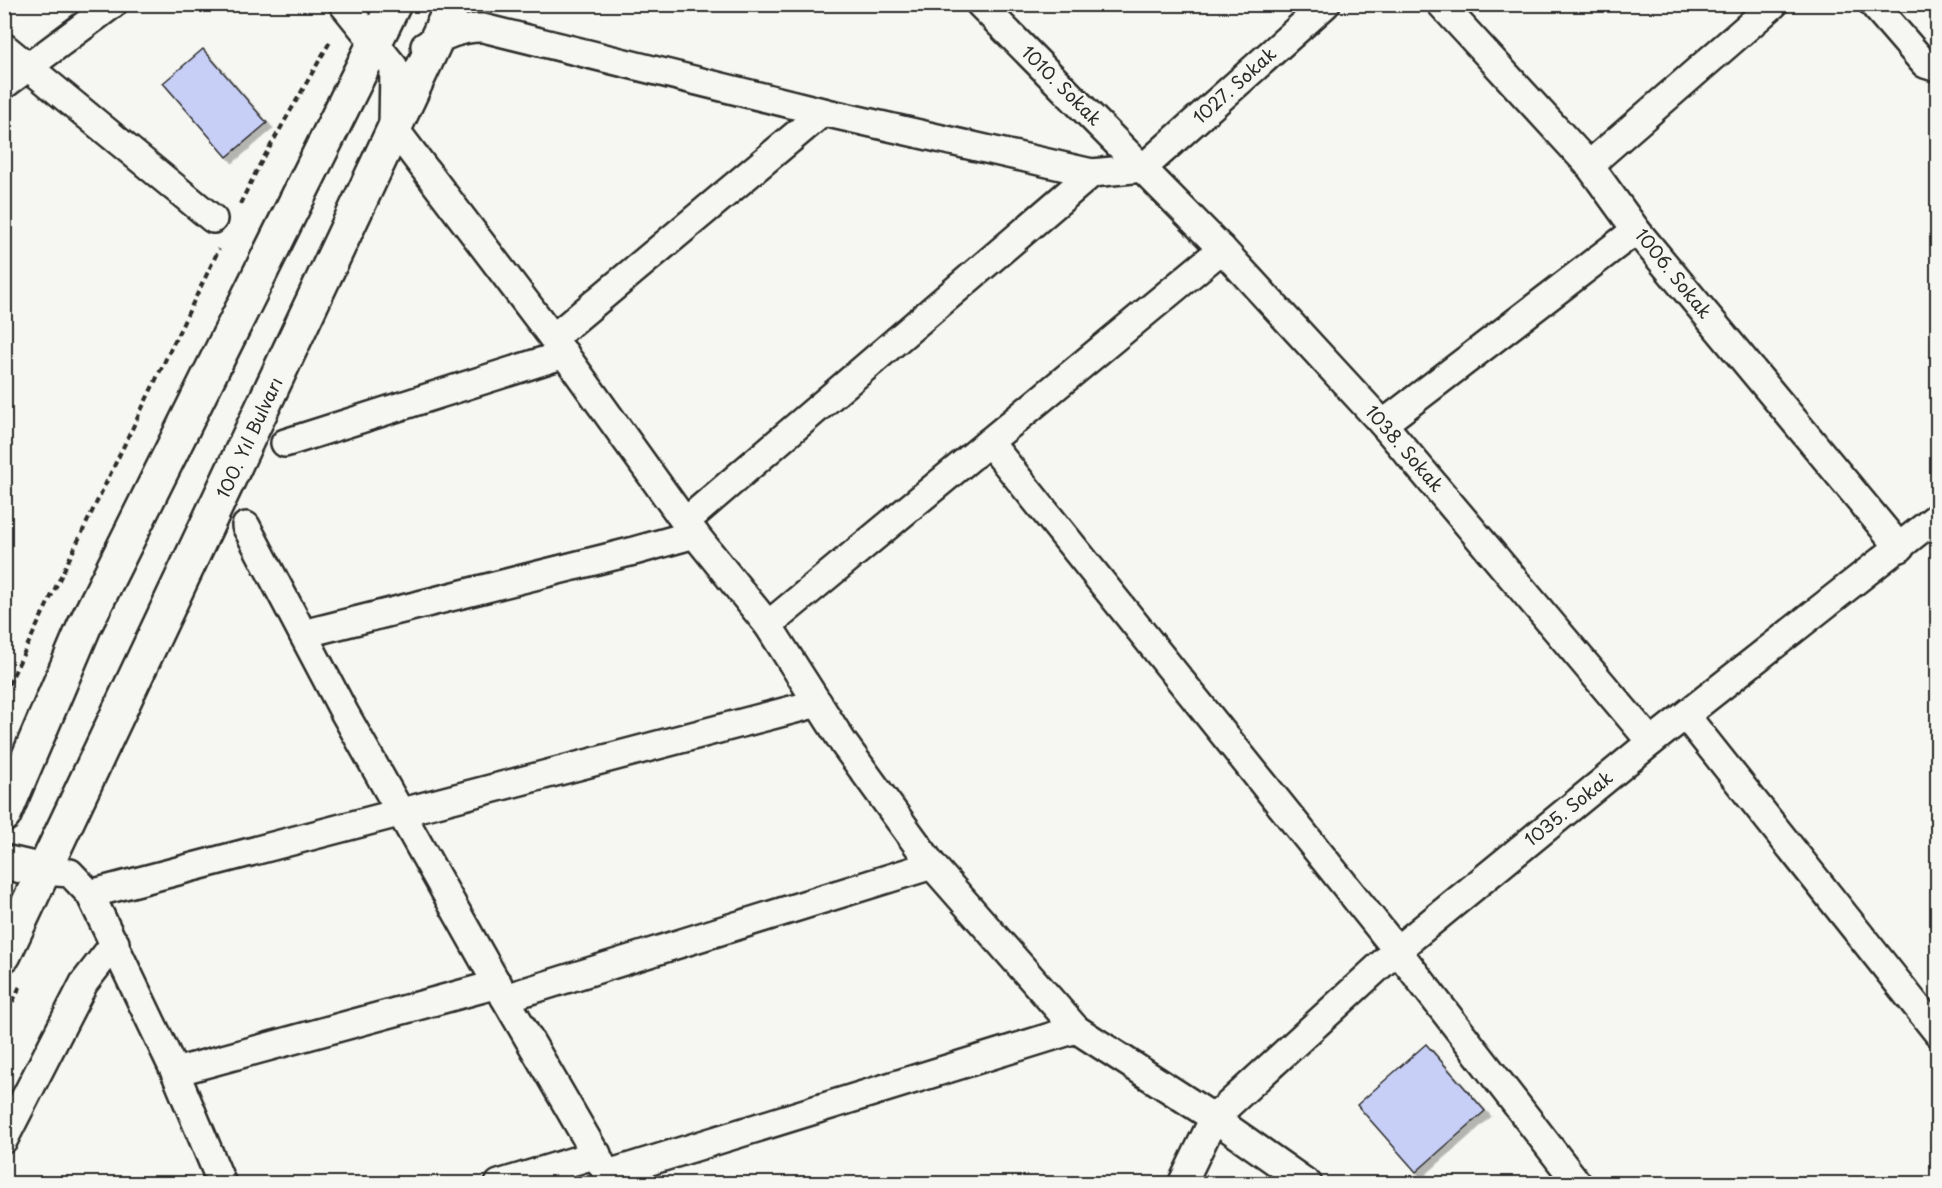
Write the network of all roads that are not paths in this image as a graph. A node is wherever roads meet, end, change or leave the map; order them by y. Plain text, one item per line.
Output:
1 (112, 4) edge
2 (343, 4) edge
3 (394, 4) edge
4 (453, 4) edge
5 (980, 4) edge
6 (1326, 4) edge
7 (1441, 4) edge
8 (1774, 4) edge
9 (1873, 4) edge
10 (436, 39) junction
11 (4, 47) edge
12 (384, 55) junction
13 (30, 66) junction
14 (1938, 69) edge
15 (4, 85) edge
16 (823, 112) junction
17 (393, 127) junction
18 (1589, 165) junction
19 (1143, 168) junction
20 (1092, 173) junction
21 (218, 230) road end
22 (1636, 230) junction
23 (1222, 249) junction
24 (559, 346) junction
25 (1383, 424) junction
26 (989, 442) junction
27 (285, 443) dead end
28 (1938, 516) edge
29 (246, 526) dead end
30 (690, 528) junction
31 (1900, 548) junction
32 (768, 625) junction
33 (303, 634) junction
34 (818, 703) junction
35 (1686, 716) junction
36 (1651, 742) junction
37 (402, 814) junction
38 (4, 815) edge
39 (4, 862) edge
40 (932, 864) junction
41 (44, 871) junction
42 (90, 894) junction
43 (115, 943) junction
44 (1397, 950) junction
45 (4, 955) edge
46 (501, 991) junction
47 (1076, 1029) junction
48 (1938, 1033) edge
49 (175, 1072) junction
50 (1214, 1118) junction
51 (4, 1139) edge
52 (606, 1171) edge
53 (222, 1184) edge
54 (499, 1184) edge
55 (1182, 1184) edge
56 (1308, 1184) edge
57 (1578, 1184) edge

1 - 13 street
2 - 12 street
3 - 12 main road
4 - 10 main road, 100. Yıl Bulvarı
5 - 19 street, 1010. Sokak
6 - 19 street, 1027. Sokak
7 - 18 street, 1006. Sokak
8 - 18 street
9 - 14 street
10 - 12 street
10 - 16 street
10 - 17 main road, 100. Yıl Bulvarı
11 - 13 street
12 - 17 street
12 - 38 main road
13 - 15 street
13 - 21 street
16 - 20 street
16 - 24 street
17 - 24 street
17 - 41 main road, 100. Yıl Bulvarı
18 - 22 street, 1006. Sokak
19 - 20 street
19 - 23 street, 1038. Sokak
20 - 30 street
22 - 25 street
22 - 31 street, 1006. Sokak
23 - 25 street, 1038. Sokak
23 - 26 street
24 - 27 street
24 - 30 street
25 - 36 street, 1038. Sokak
26 - 32 street
26 - 44 street
28 - 31 street, 1035. Sokak
29 - 33 street
30 - 32 street
30 - 33 street
31 - 35 street, 1035. Sokak
32 - 34 street
33 - 37 street
34 - 37 street
34 - 40 street
35 - 36 street, 1035. Sokak
35 - 48 street
36 - 44 street, 1035. Sokak
37 - 42 street
37 - 46 street
39 - 41 main road
40 - 46 street
40 - 47 street
41 - 42 street
41 - 45 main road, 100. Yıl Bulvarı
42 - 43 street
43 - 49 street
43 - 51 street
44 - 50 street, 1035. Sokak
44 - 57 street
46 - 49 street
46 - 52 street
47 - 50 street
47 - 52 street
49 - 53 street
50 - 55 street
50 - 56 street
52 - 54 street

